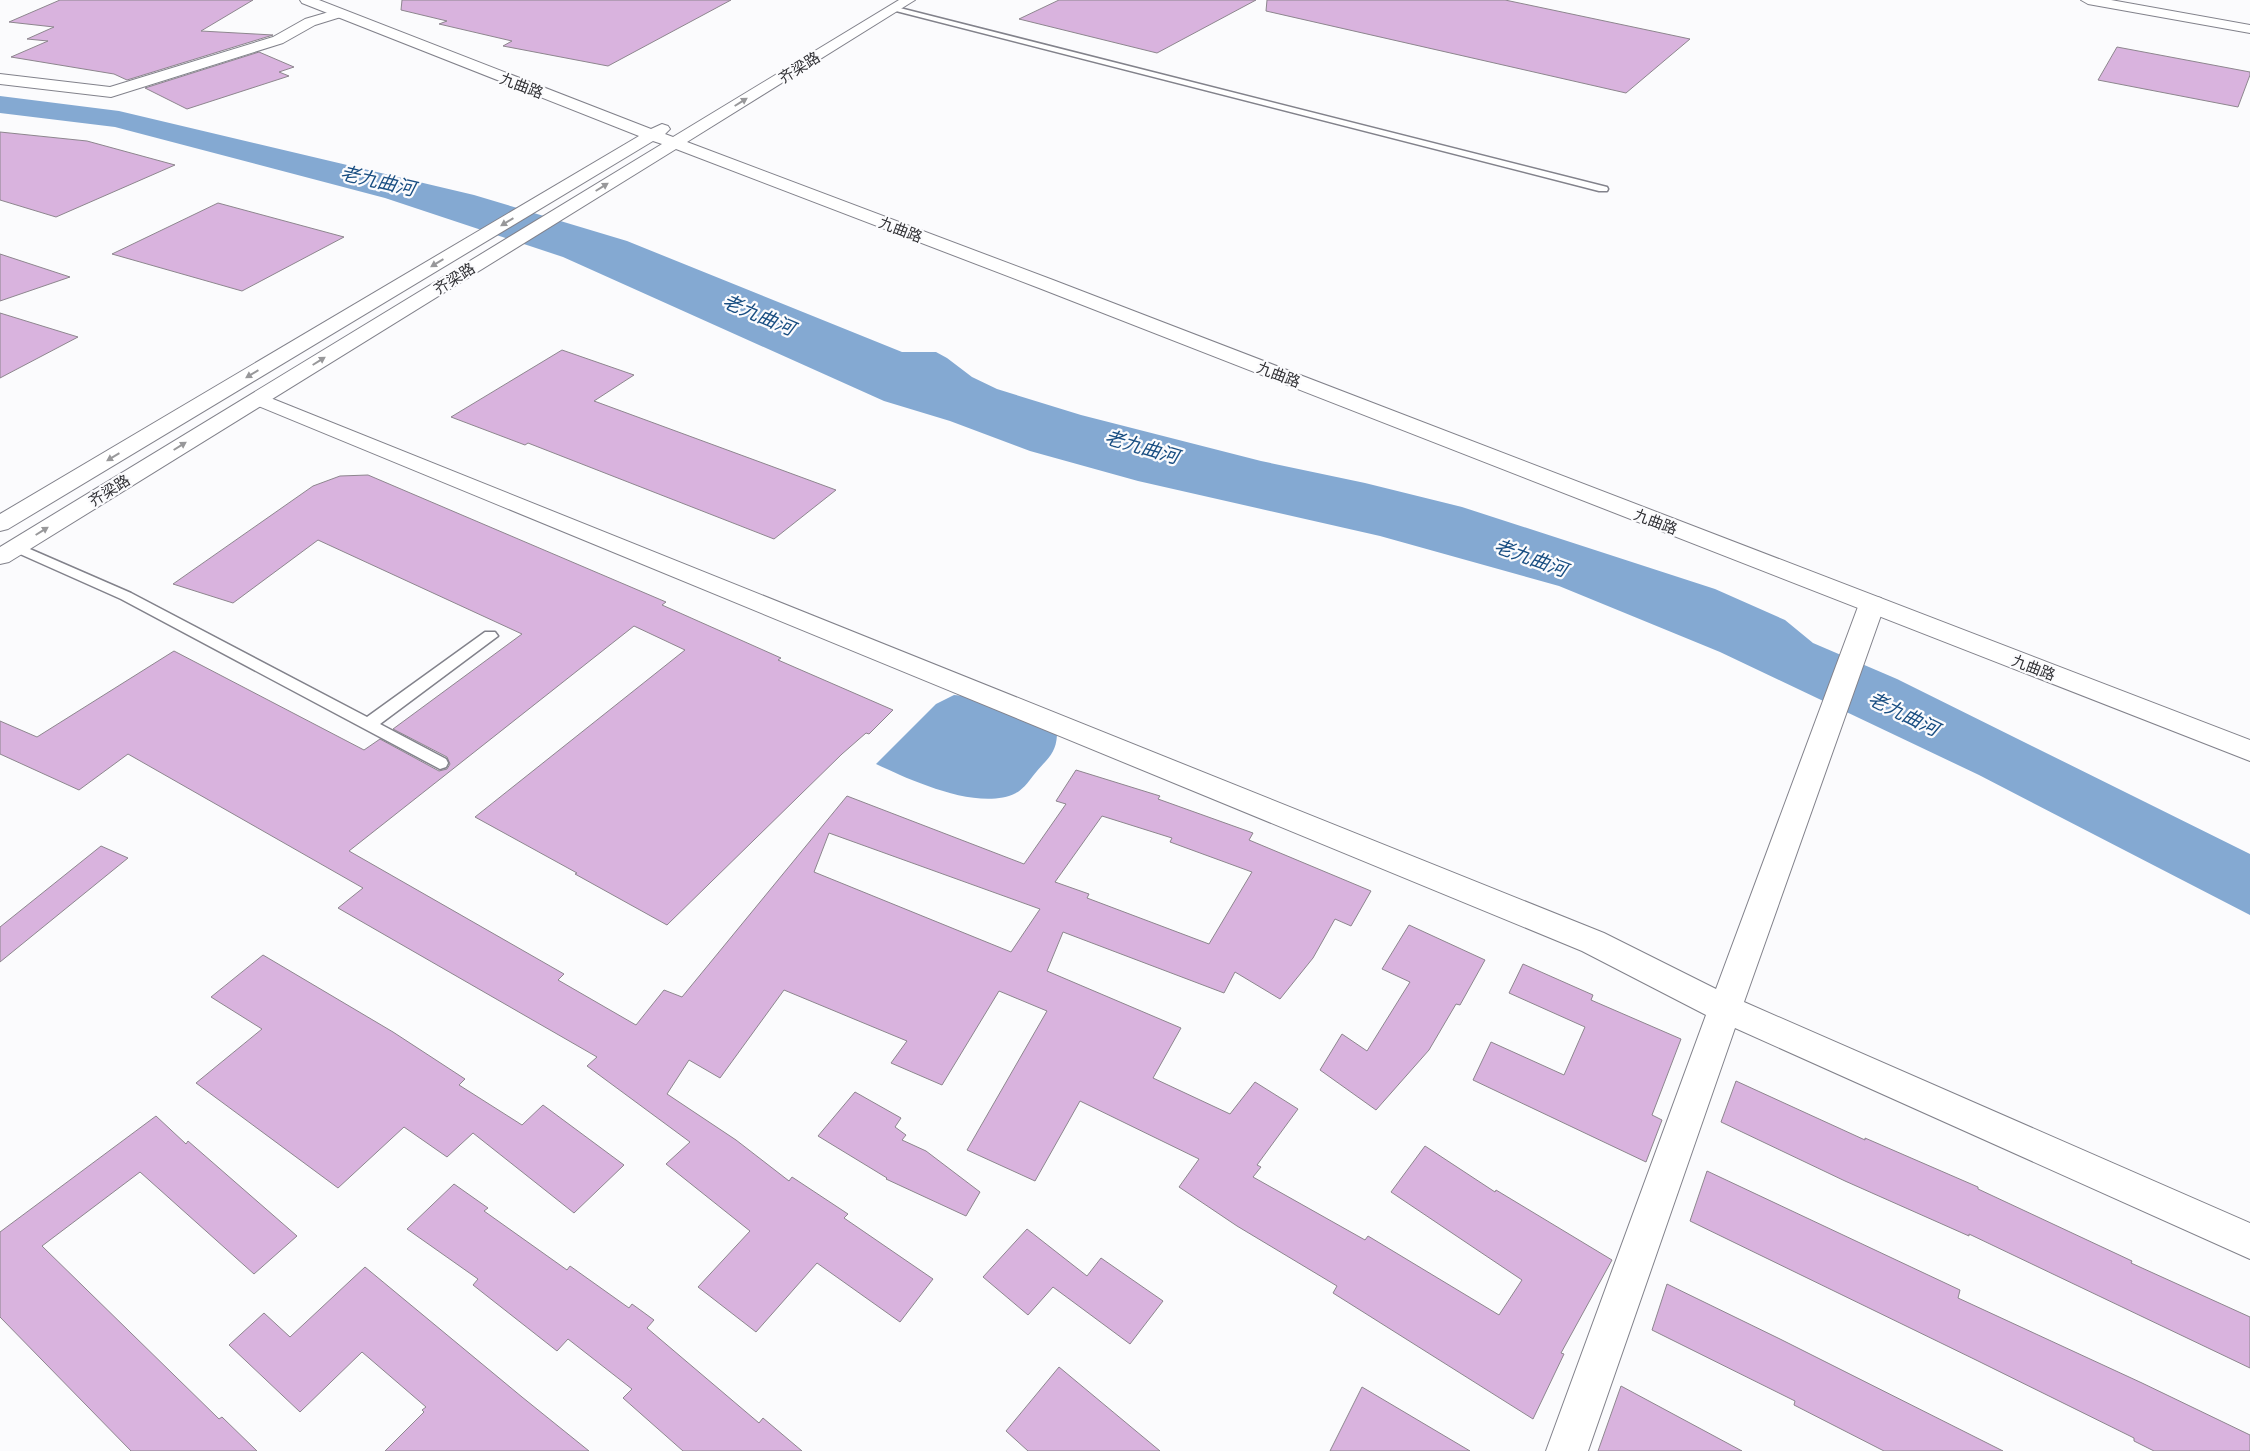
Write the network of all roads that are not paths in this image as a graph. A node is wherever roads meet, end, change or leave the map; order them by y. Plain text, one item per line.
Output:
1 (307, 0) edge
2 (2088, 0) edge
3 (902, 4) edge
4 (339, 13) junction
5 (2250, 29) edge
6 (0, 79) edge
7 (677, 120) dead end
8 (652, 135) junction
9 (674, 143) junction
10 (1603, 188) dead end
11 (258, 399) junction
12 (0, 524) edge
13 (5, 548) edge
14 (1872, 604) junction
15 (490, 636) dead end
16 (368, 725) junction
17 (2250, 751) edge
18 (440, 763) dead end
19 (1725, 1009) junction
20 (2250, 1241) edge
21 (1567, 1451) edge

1 - 4 street, 九曲路
2 - 5 street
9 -> 3 street, 齐梁路
3 - 10 lane
4 - 6 street
4 - 8 street, 九曲路
7 - 8 street, 齐梁路
8 - 9 street, 九曲路
8 -> 12 street, 齐梁路
11 -> 9 street, 齐梁路
9 - 14 street, 九曲路
13 -> 11 street, 齐梁路
11 - 19 street
13 - 16 lane
14 - 17 street, 九曲路
14 - 19 street
15 - 16 lane
16 - 18 lane
19 - 20 street
19 - 21 street

